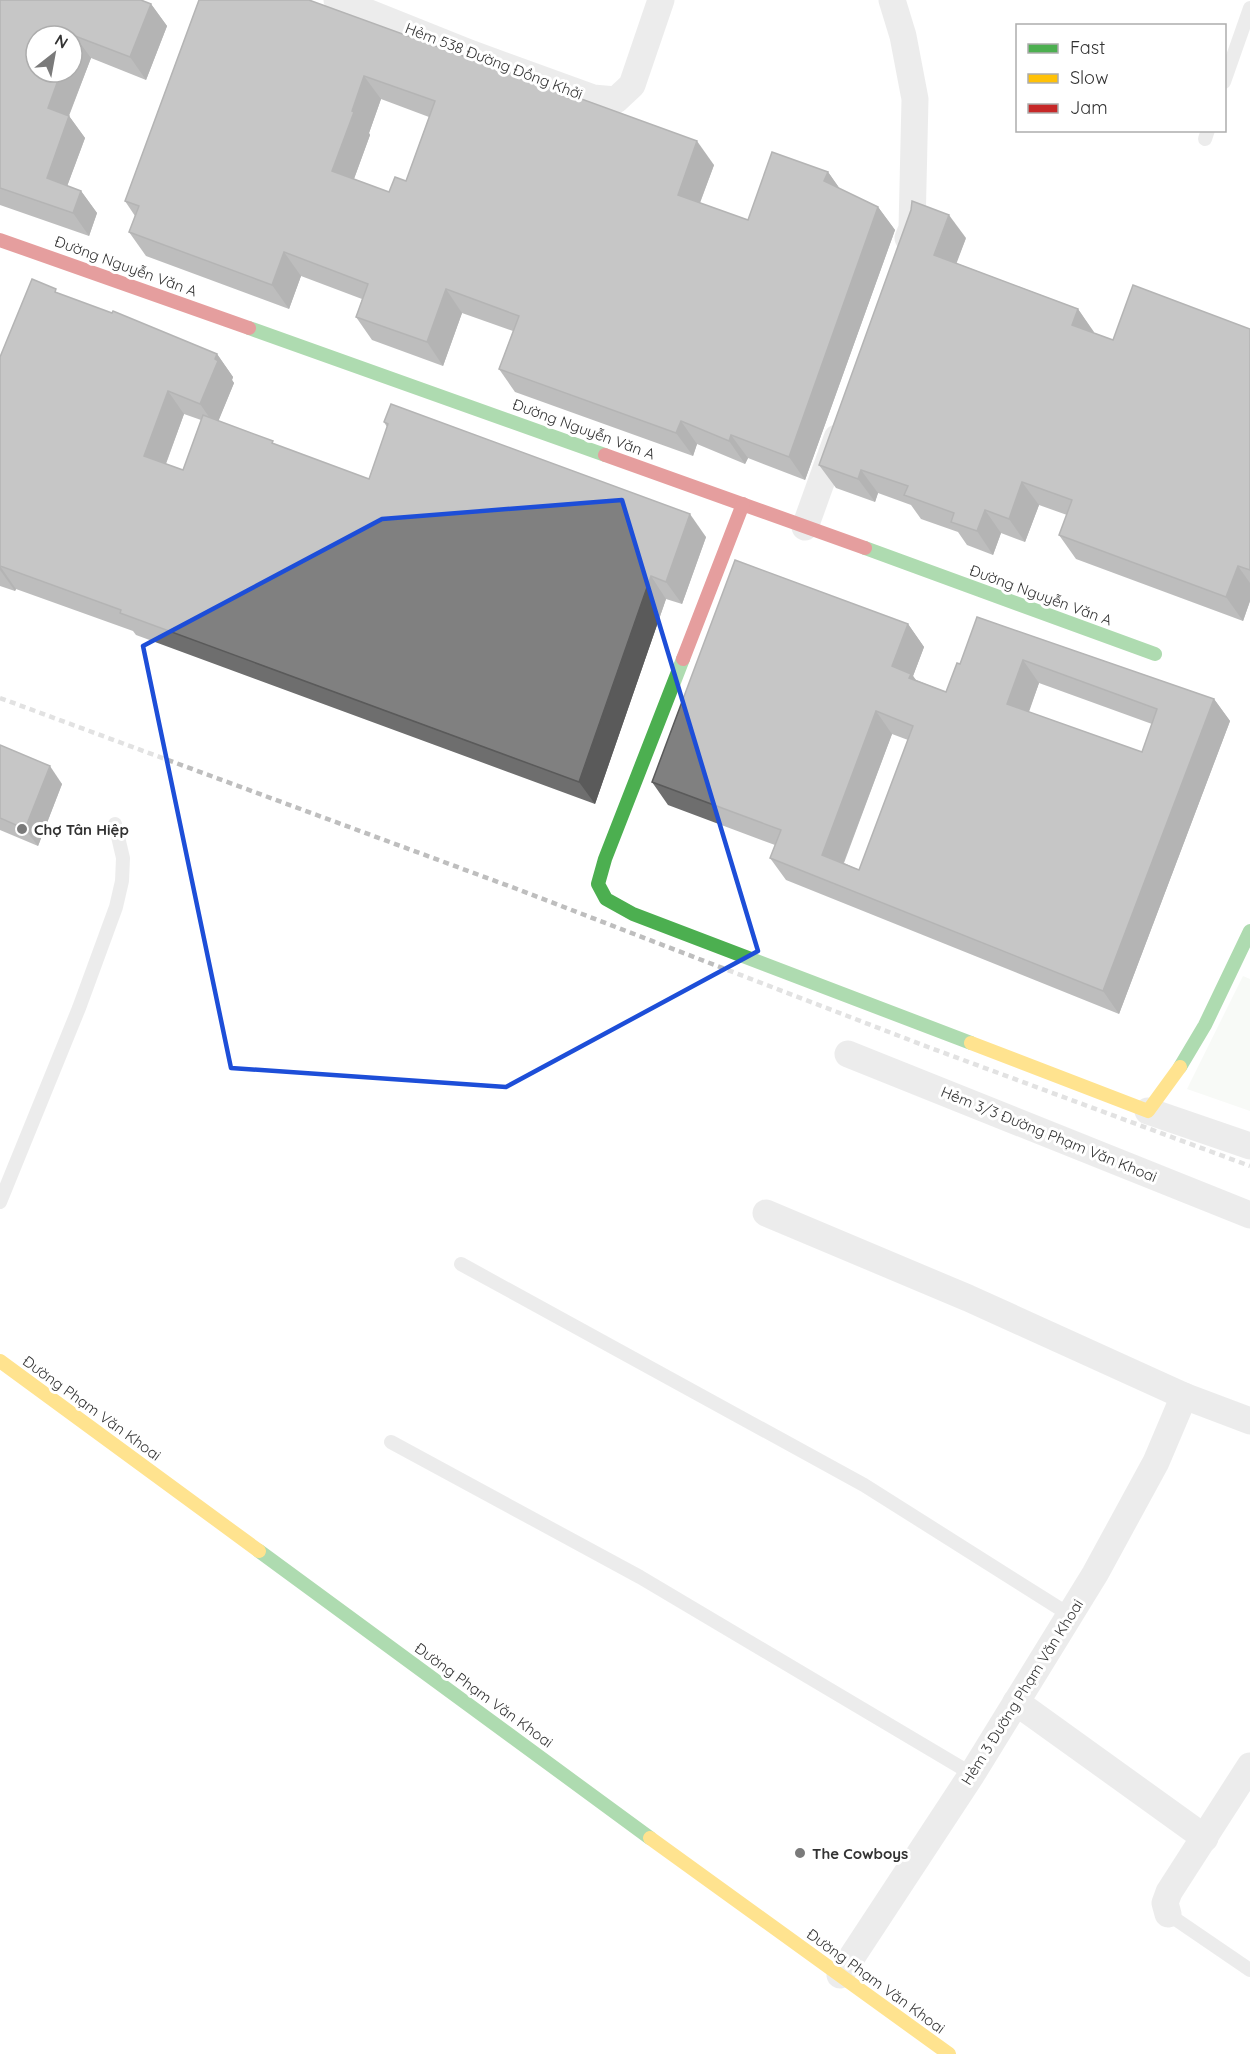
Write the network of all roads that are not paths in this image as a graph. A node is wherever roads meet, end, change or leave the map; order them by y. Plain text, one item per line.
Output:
1 (337, 0) edge
2 (661, 0) edge
3 (892, 0) edge
4 (1250, 8) edge
5 (1226, 76) edge
6 (0, 240) edge
7 (900, 262) edge
8 (845, 417) edge
9 (743, 504) junction
10 (805, 527) junction
11 (1155, 654) dead end
12 (115, 824) dead end
13 (1250, 931) edge
14 (848, 1054) dead end
15 (1148, 1112) junction
16 (1250, 1146) edge
17 (0, 1202) edge
18 (766, 1213) dead end
19 (1250, 1215) edge
20 (460, 1264) dead end
21 (0, 1361) edge
22 (1184, 1396) junction
23 (1250, 1420) edge
24 (391, 1442) dead end
25 (1070, 1616) junction
26 (1016, 1702) junction
27 (1250, 1766) edge
28 (972, 1774) junction
29 (1205, 1838) junction
30 (1168, 1914) joint
31 (1250, 1970) edge
32 (840, 1975) junction
33 (949, 2054) edge

1 - 2 street, Hẻm 538 Đường Đồng Khởi
3 - 7 street
4 - 5 lane
6 - 9 street, Đường Nguyễn Văn A
8 - 10 street
9 - 10 street, Đường Nguyễn Văn A
9 - 15 street
10 - 11 street, Đường Nguyễn Văn A
12 - 17 lane
13 - 15 street
14 - 19 street, Hẻm 3/3 Đường Phạm Văn Khoai
15 - 16 street
18 - 22 street
20 - 25 lane
21 - 32 street, Đường Phạm Văn Khoai
22 - 23 street
22 - 25 street, Hẻm 3 Đường Phạm Văn Khoai
24 - 28 lane
25 - 26 street, Hẻm 3 Đường Phạm Văn Khoai
26 - 28 street, Hẻm 3 Đường Phạm Văn Khoai
26 - 29 street
27 - 29 street
28 - 32 street, Hẻm 3 Đường Phạm Văn Khoai
29 - 30 street
30 - 31 lane
32 - 33 street, Đường Phạm Văn Khoai

